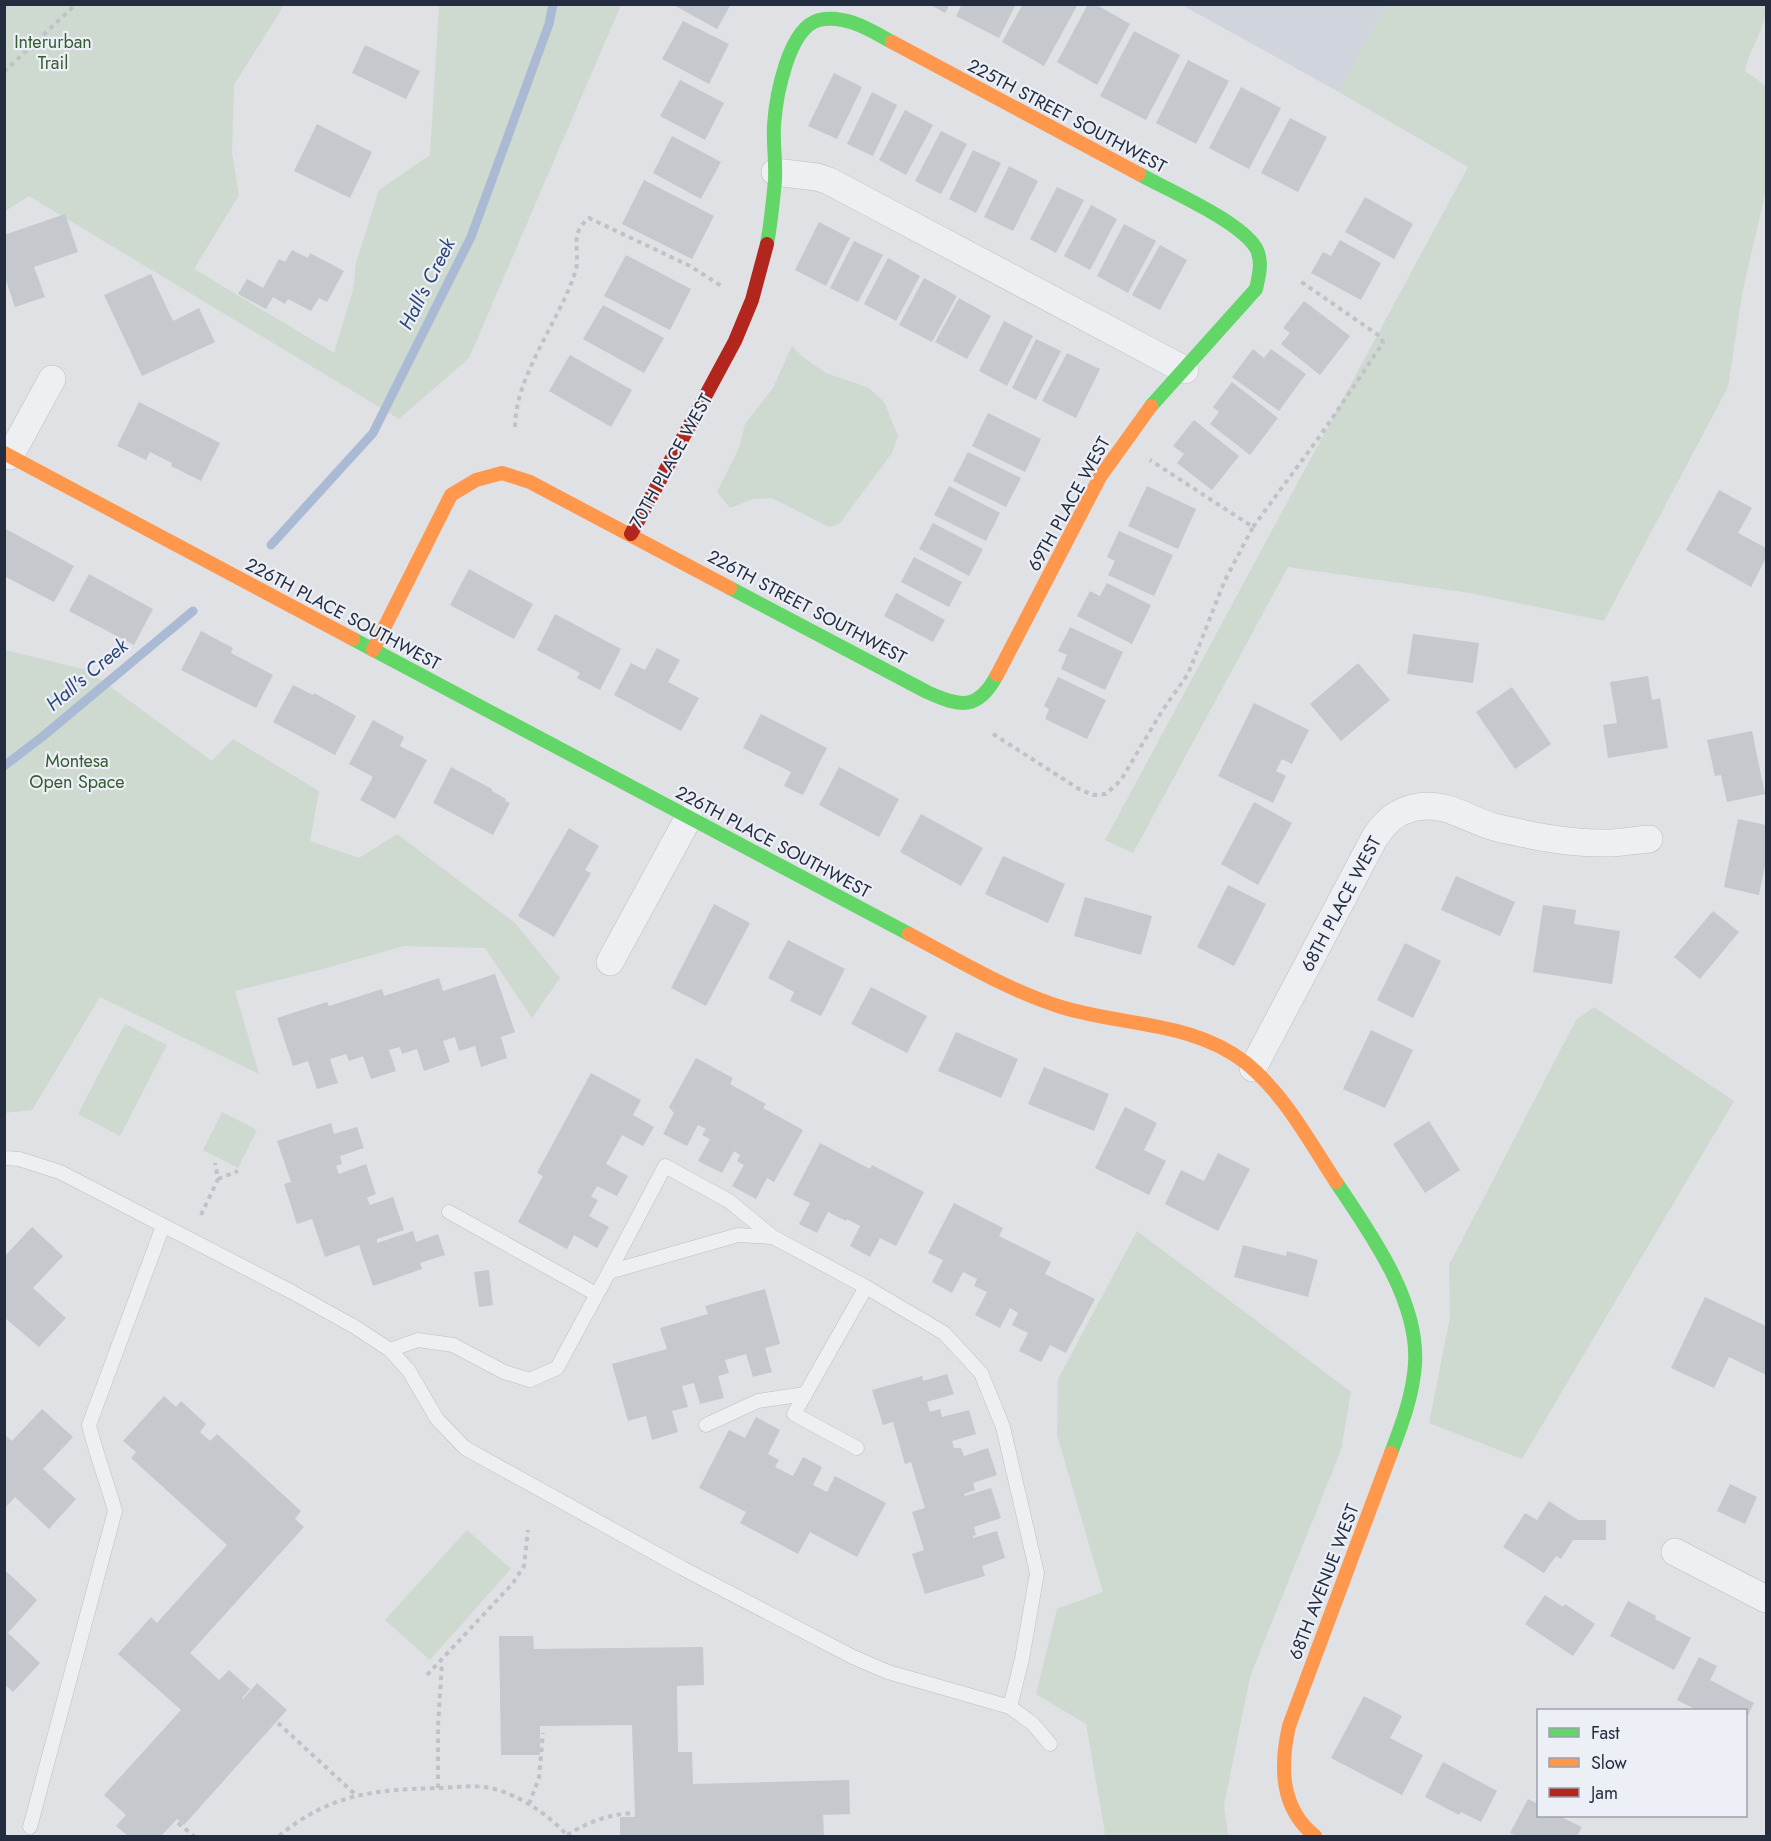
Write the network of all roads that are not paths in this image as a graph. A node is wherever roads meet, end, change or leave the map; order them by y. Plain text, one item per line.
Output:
1 (828, 19) joint
2 (775, 172) junction
3 (1261, 274) joint
4 (1185, 370) junction
5 (52, 379) dead end
6 (7, 455) edge
7 (631, 534) junction
8 (373, 650) junction
9 (968, 704) joint
10 (689, 817) junction
11 (1649, 839) dead end
12 (610, 962) dead end
13 (1254, 1068) junction
14 (4, 1158) edge
15 (449, 1212) dead end
16 (163, 1226) junction
17 (773, 1237) junction
18 (609, 1272) junction
19 (866, 1287) junction
20 (596, 1293) junction
21 (1415, 1346) joint
22 (390, 1350) junction
23 (805, 1394) junction
24 (706, 1425) dead end
25 (857, 1448) dead end
26 (1675, 1552) dead end
27 (1767, 1599) edge
28 (1010, 1707) junction
29 (1050, 1744) dead end
30 (30, 1827) dead end
31 (1310, 1833) edge

1 - 2 street, 70TH PLACE WEST
1 - 3 street, 225TH STREET SOUTHWEST
2 - 4 street
2 - 7 street, 70TH PLACE WEST
3 - 4 street, 69TH PLACE WEST
4 - 9 street, 69TH PLACE WEST
5 - 6 street
6 - 8 street, 226TH PLACE SOUTHWEST
7 - 8 street, 70TH PLACE WEST
7 - 9 street, 226TH STREET SOUTHWEST
8 - 10 street, 226TH PLACE SOUTHWEST
10 - 12 street
10 - 13 street, 226TH PLACE SOUTHWEST
11 - 13 street, 68TH PLACE WEST
13 - 21 street, 226TH PLACE SOUTHWEST
14 - 16 lane
15 - 20 lane
16 - 22 lane
16 - 30 lane
17 - 18 lane
17 - 18 lane
17 - 19 lane
18 - 20 lane
19 - 23 lane
19 - 28 lane
20 - 22 lane
21 - 31 street, 68TH AVENUE WEST
22 - 28 lane
23 - 24 lane
23 - 25 lane
26 - 27 street
28 - 29 lane

